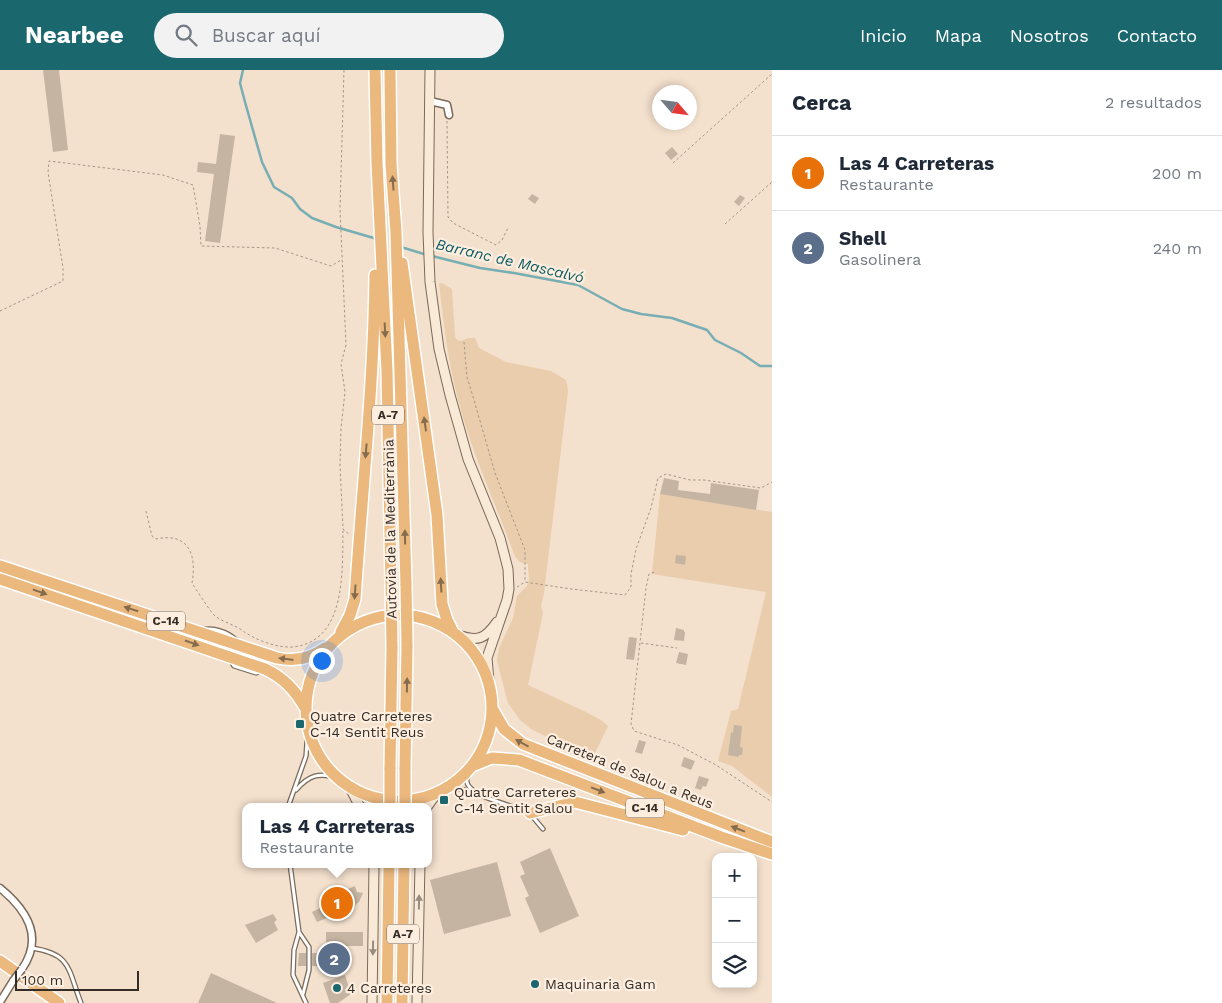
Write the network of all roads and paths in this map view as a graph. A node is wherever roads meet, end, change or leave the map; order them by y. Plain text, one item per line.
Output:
1 (344, 70) edge
2 (375, 70) edge
3 (390, 70) edge
4 (430, 70) edge
5 (772, 74) edge
6 (430, 102) junction
7 (448, 117) joint
8 (674, 162) dead end
9 (772, 182) edge
10 (725, 224) dead end
11 (508, 228) dead end
12 (379, 240) junction
13 (341, 260) junction
14 (400, 265) junction
15 (0, 311) edge
16 (464, 342) dead end
17 (772, 482) edge
18 (146, 511) dead end
19 (343, 529) junction
20 (358, 544) junction
21 (0, 566) edge
22 (654, 572) dead end
23 (0, 579) edge
24 (525, 582) junction
25 (509, 589) junction
26 (504, 611) junction
27 (456, 633) junction
28 (334, 641) junction
29 (640, 642) junction
30 (678, 648) dead end
31 (489, 682) junction
32 (492, 708) junction
33 (306, 709) junction
34 (308, 727) junction
35 (470, 767) junction
36 (338, 778) junction
37 (349, 786) junction
38 (440, 791) junction
39 (294, 792) junction
40 (481, 797) junction
41 (772, 802) edge
42 (290, 803) edge
43 (358, 803) edge
44 (390, 803) edge
45 (405, 803) edge
46 (430, 803) edge
47 (530, 814) junction
48 (543, 829) dead end
49 (721, 837) junction
50 (772, 842) edge
51 (772, 854) edge
52 (291, 868) edge
53 (374, 868) edge
54 (389, 868) edge
55 (404, 868) edge
56 (420, 868) edge
57 (0, 888) edge
58 (299, 932) junction
59 (31, 948) junction
60 (0, 961) edge
61 (302, 995) junction
62 (0, 1002) edge
63 (48, 1003) edge
64 (59, 1003) edge
65 (81, 1003) edge
66 (306, 1003) edge
67 (372, 1003) edge
68 (387, 1003) edge
69 (402, 1003) edge
70 (417, 1003) edge

1 - 13 path
2 - 12 highway, Autovia de la Mediterrània / A-7
14 -> 3 highway, Autovia de la Mediterrània / A-7
4 - 6 street
5 - 8 path
6 - 7 street
6 - 25 street
7 - 11 path
9 - 10 path
12 -> 20 highway
12 -> 44 highway, Autovia de la Mediterrània / A-7, bridge
13 - 15 path
13 - 19 path
27 -> 14 highway
45 -> 14 highway, Autovia de la Mediterrània / A-7, bridge
16 - 24 path
17 - 24 path
18 - 19 path
19 - 20 path
20 -> 28 highway
28 -> 21 highway, C-14
22 - 29 path
23 -> 33 highway, C-14
24 - 25 path
25 - 26 street
26 - 27 street
26 - 31 street
27 - 28 highway, C-14
27 - 31 highway, C-14
28 - 33 highway, C-14
29 - 30 path
29 - 41 path
31 - 32 highway, C-14
32 - 35 highway, C-14
50 -> 32 highway, Carretera de Salou a Reus / C-14
33 - 34 highway, C-14
34 - 36 highway, C-14
34 - 39 lane
35 - 38 highway, C-14
35 - 40 lane
35 -> 49 highway, C-14
36 - 37 highway, C-14
36 - 39 lane
37 - 38 highway, C-14
37 - 43 street
38 - 40 lane
38 - 46 street
39 - 42 lane
40 - 47 lane
47 - 48 lane
47 - 49 highway
49 - 51 highway, C-14
52 - 58 lane
53 -> 67 street
54 - 68 highway, A-7
55 - 69 highway, A-7
70 -> 56 street
57 - 59 street
58 - 61 lane
58 - 61 lane
59 - 62 street, bridge
59 - 65 lane
60 - 63 highway
60 - 64 highway
61 - 66 lane

